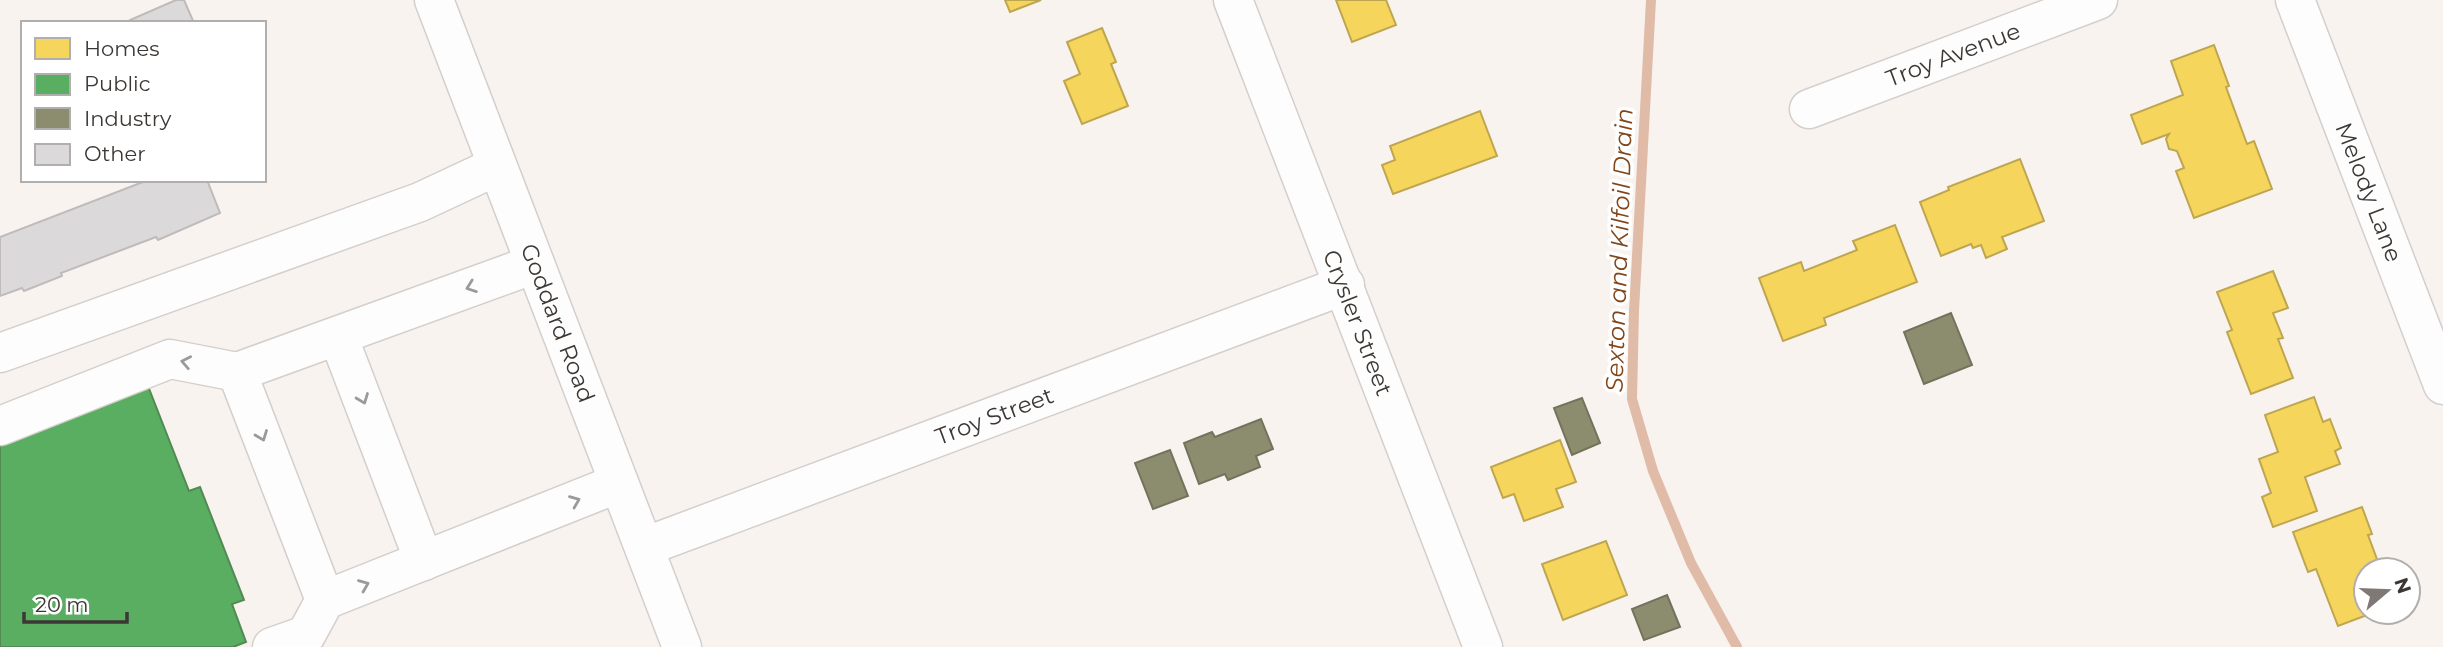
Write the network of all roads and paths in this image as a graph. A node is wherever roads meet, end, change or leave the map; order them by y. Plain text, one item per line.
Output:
1 (434, 0) edge
2 (1233, 0) edge
3 (2098, 0) edge
4 (2295, 0) edge
5 (1809, 109) dead end
6 (497, 166) junction
7 (535, 264) junction
8 (1345, 285) junction
9 (338, 336) junction
10 (0, 353) edge
11 (237, 372) junction
12 (2443, 385) edge
13 (0, 426) edge
14 (620, 483) junction
15 (644, 547) junction
16 (424, 561) junction
17 (325, 600) junction
18 (272, 647) edge
19 (682, 647) edge
20 (1483, 647) edge

1 - 6 street, Goddard Road
2 - 8 street, Crysler Street
3 - 5 street, Troy Avenue
4 - 12 street, Melody Lane
6 - 7 street, Goddard Road
6 - 10 street
7 -> 9 street
7 - 14 street, Goddard Road
8 - 15 street, Troy Street
8 - 20 street, Crysler Street
9 - 11 street
9 -> 16 street
11 -> 13 street
11 -> 17 street
14 - 15 street, Goddard Road
16 -> 14 street
15 - 19 street, Goddard Road
17 -> 16 street
17 - 18 street

